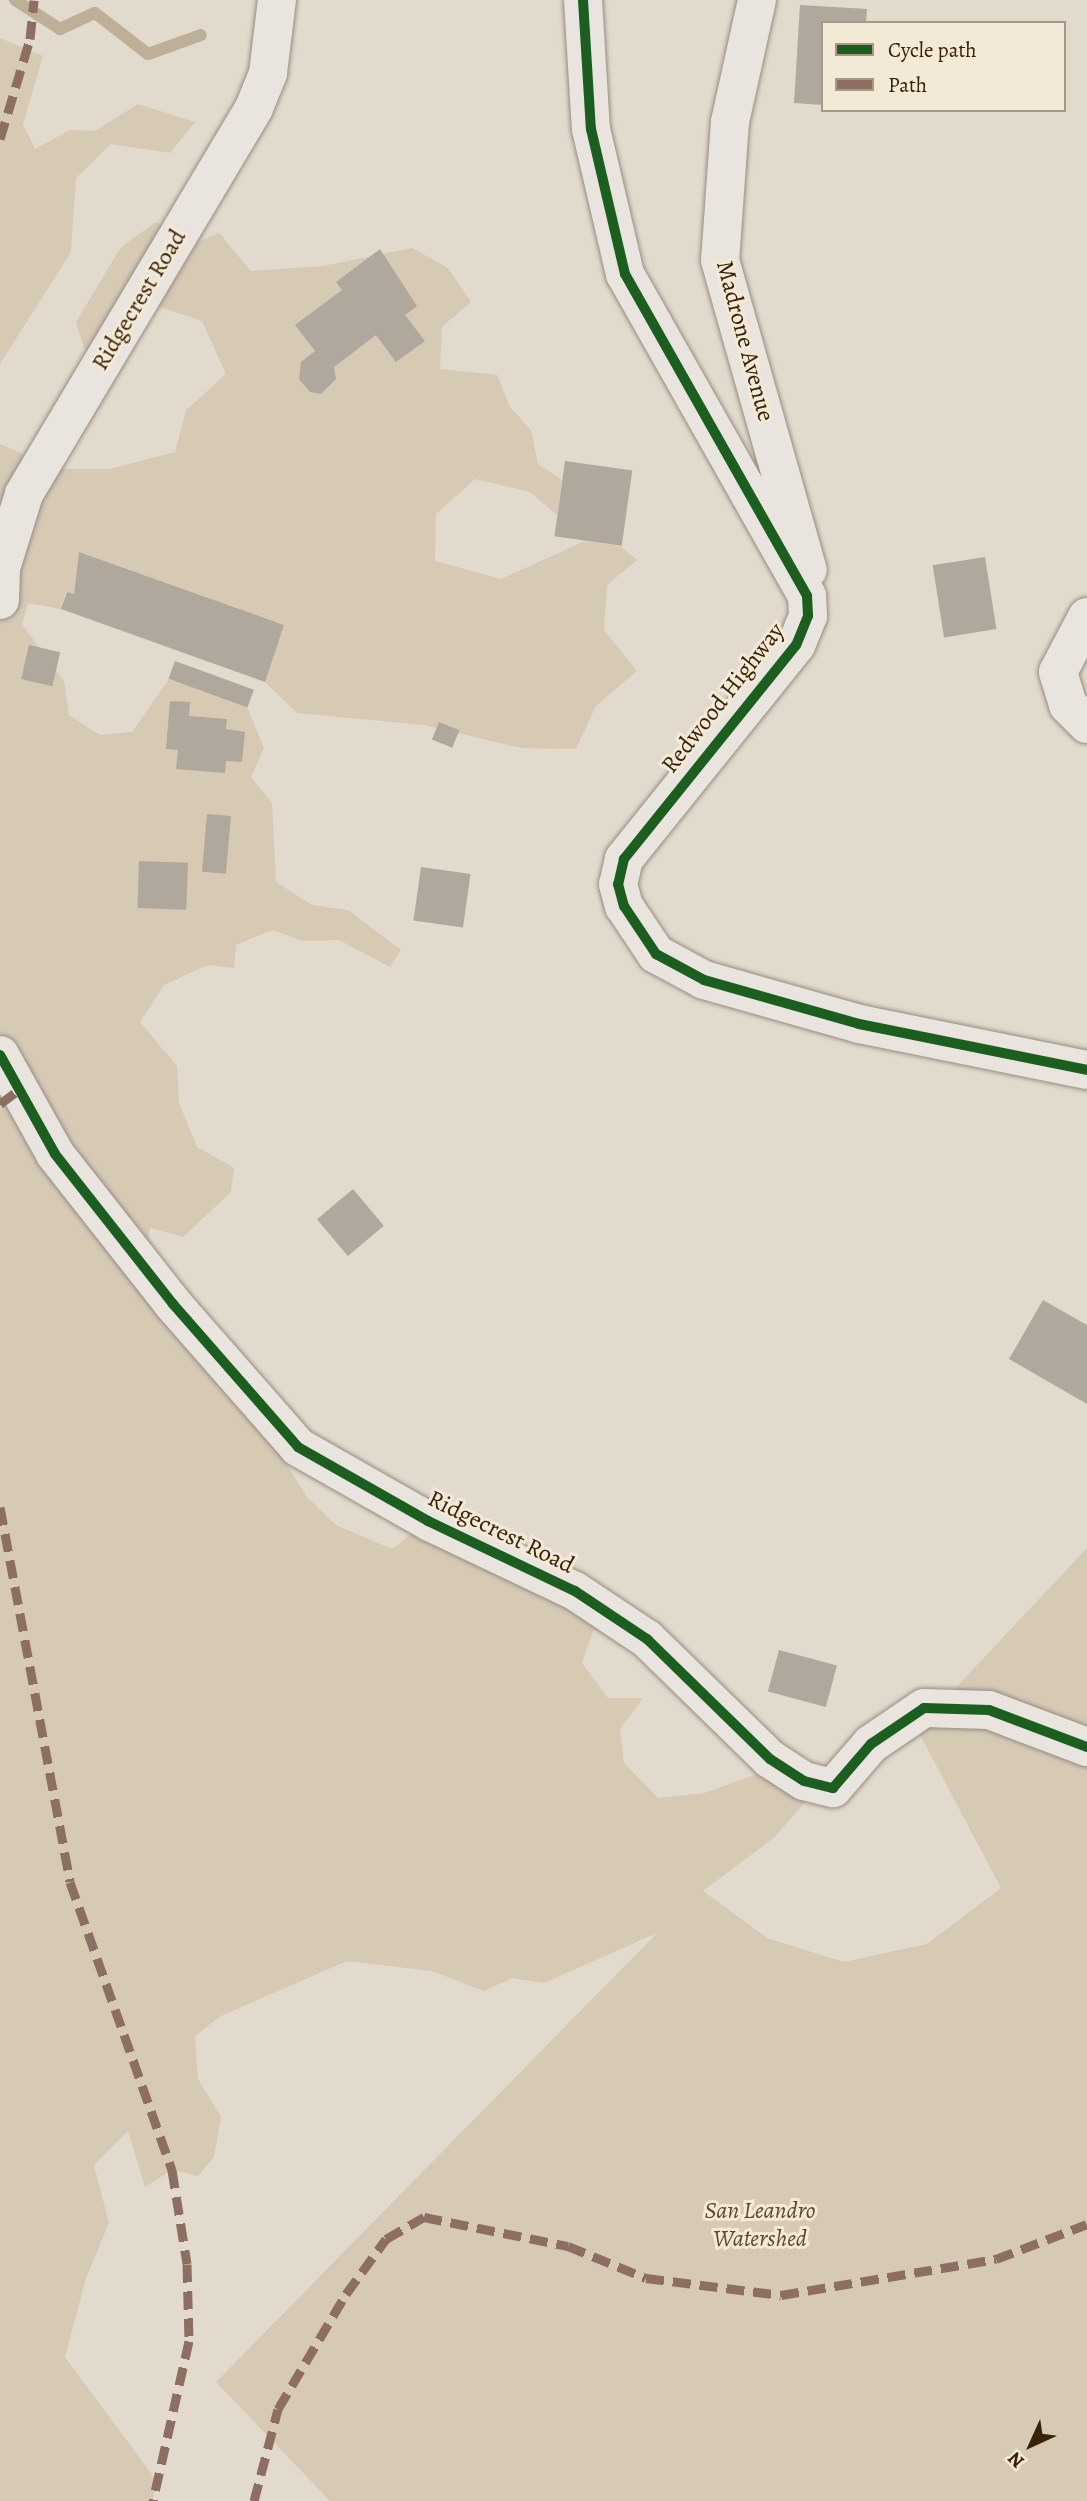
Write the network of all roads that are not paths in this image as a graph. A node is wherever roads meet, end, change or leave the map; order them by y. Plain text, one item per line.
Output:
1 (277, 0) edge
2 (583, 0) edge
3 (757, 0) edge
4 (807, 596) junction
5 (0, 600) edge
6 (1087, 617) edge
7 (1087, 724) edge
8 (0, 1055) edge
9 (1087, 1070) edge
10 (1087, 1747) edge

1 - 5 street, Ridgecrest Road
2 - 4 street
3 - 4 street, Madrone Avenue
4 - 9 street, Redwood Highway
6 - 7 street
8 - 10 street, Ridgecrest Road

